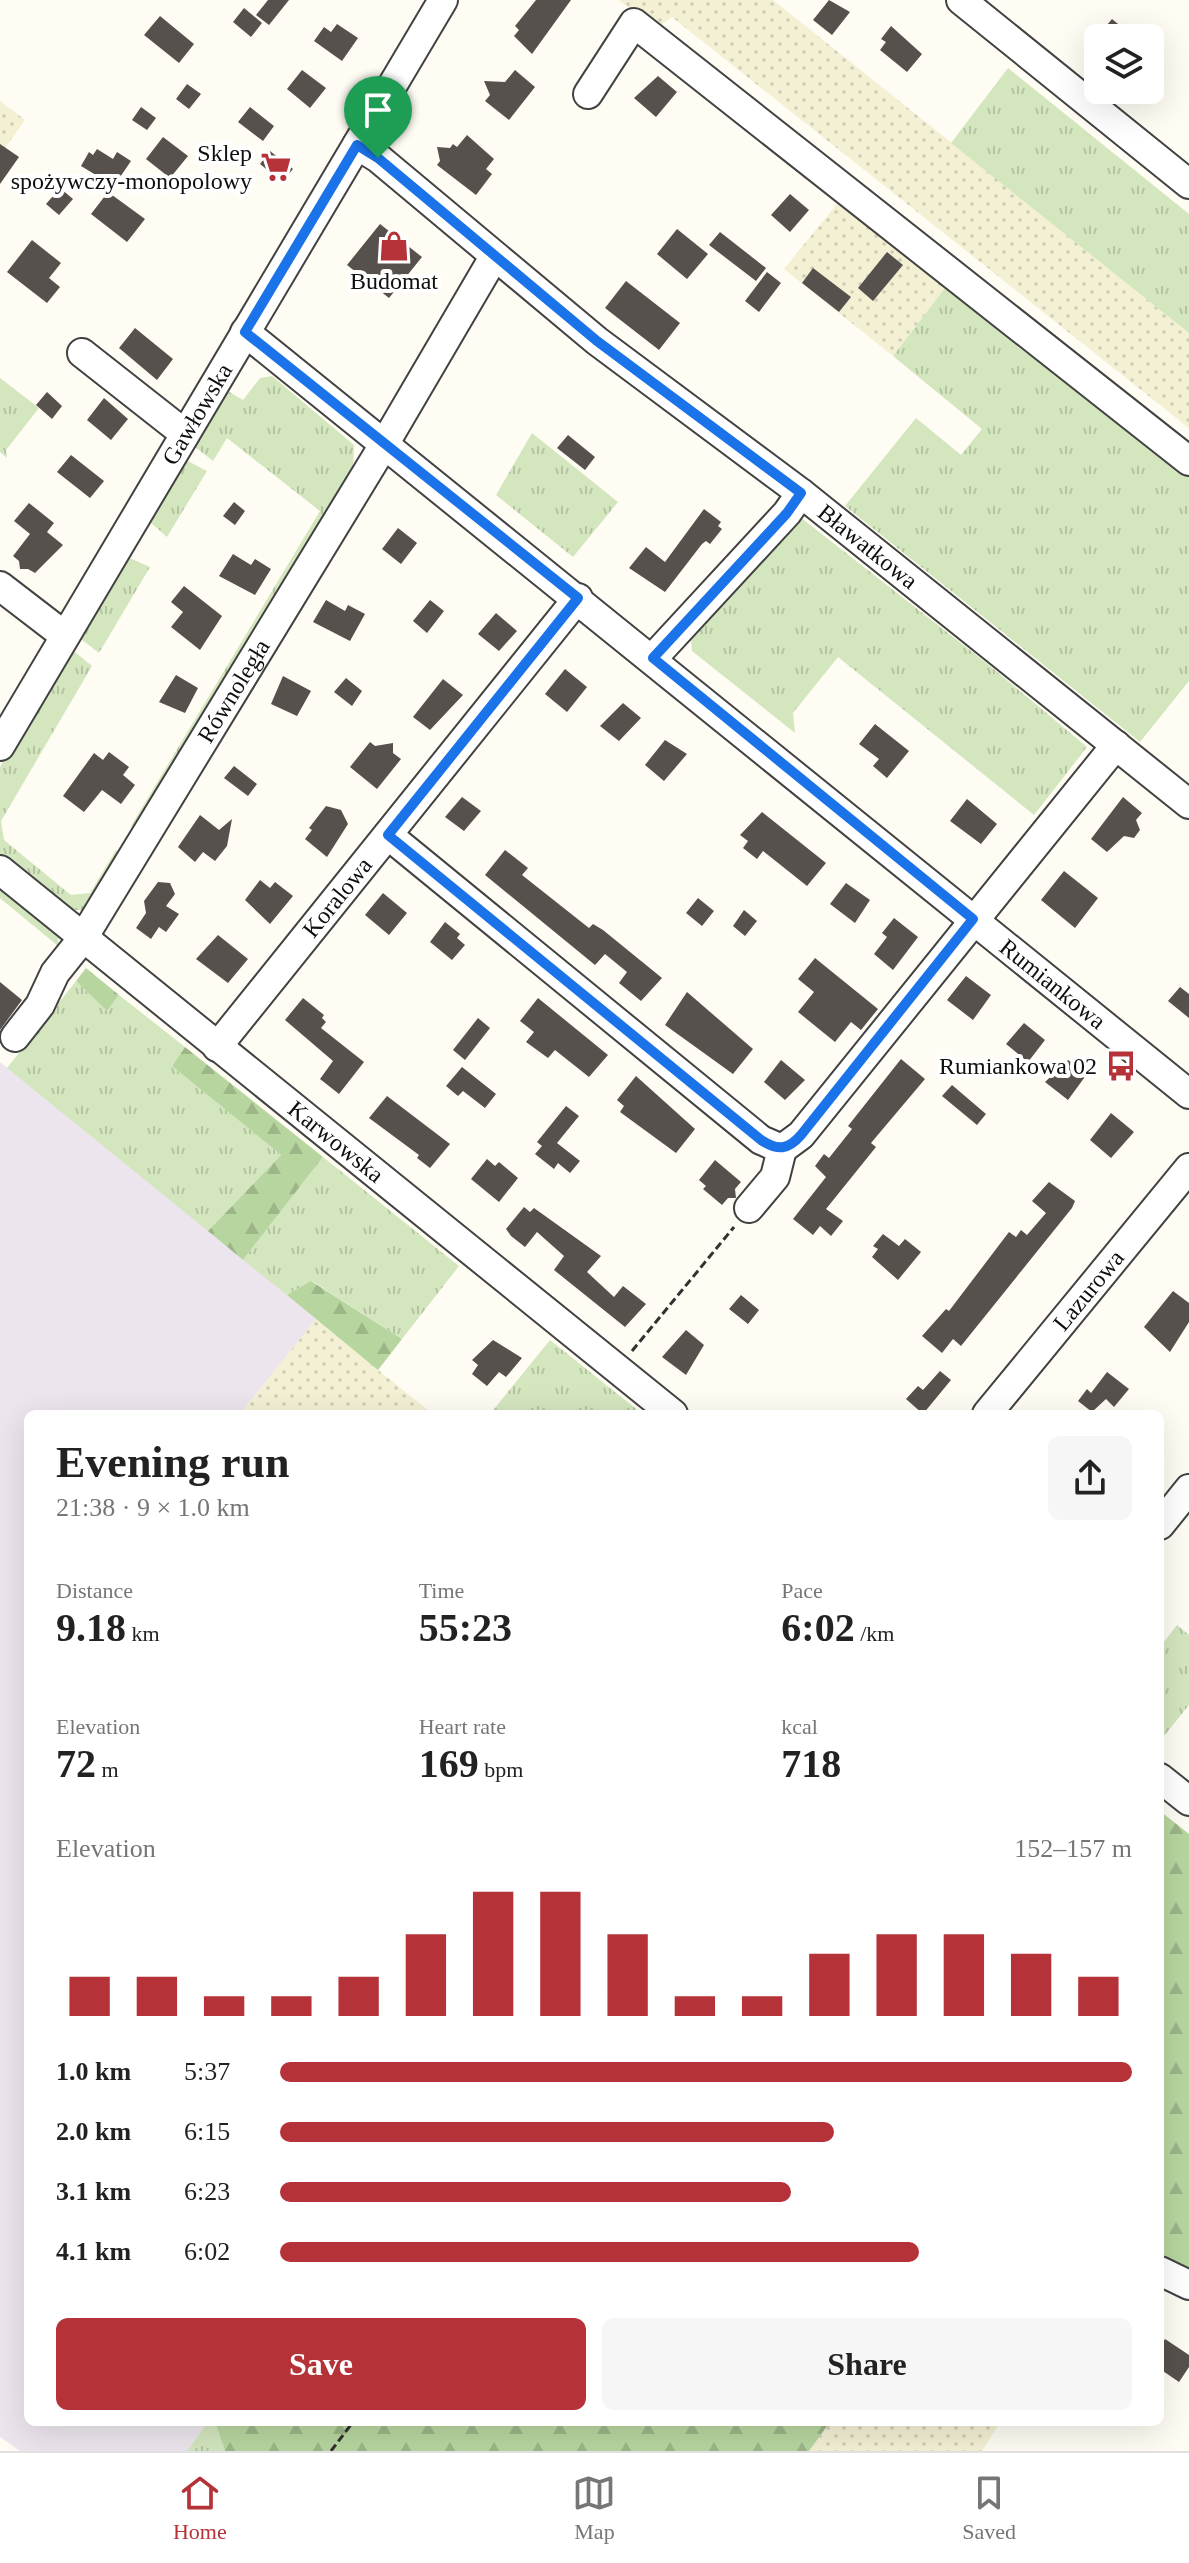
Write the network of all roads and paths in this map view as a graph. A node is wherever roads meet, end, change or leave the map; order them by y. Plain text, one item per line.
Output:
1 (443, 0) edge
2 (961, 0) edge
3 (588, 94) dead end
4 (357, 145) junction
5 (1189, 184) edge
6 (494, 257) junction
7 (245, 332) junction
8 (82, 353) dead end
9 (185, 434) junction
10 (385, 443) junction
11 (1189, 461) edge
12 (801, 493) junction
13 (0, 586) edge
14 (578, 598) junction
15 (65, 636) junction
16 (653, 658) junction
17 (1116, 745) junction
18 (0, 746) edge
19 (1189, 804) edge
20 (388, 835) junction
21 (0, 870) edge
22 (973, 919) junction
23 (83, 938) junction
24 (15, 1037) dead end
25 (217, 1047) junction
26 (1189, 1094) edge
27 (782, 1149) junction
28 (1189, 1168) edge
29 (749, 1208) joint
30 (617, 1369) junction
31 (668, 1410) edge
32 (990, 1410) edge
33 (1189, 1489) edge
34 (1164, 1520) edge
35 (1164, 1781) edge
36 (1189, 1801) edge
37 (1164, 2273) edge
38 (1189, 2285) edge
39 (350, 2426) edge
40 (331, 2451) edge

1 - 4 street, Gawłowska
2 - 5 street
3 - 11 street
4 - 6 street, Bławatkowa
4 - 7 street, Gawłowska
6 - 10 street, Równoległa
6 - 12 street, Bławatkowa
7 - 9 street, Gawłowska
7 - 10 street, Rumiankowa
8 - 9 street
9 - 15 street, Gawłowska
10 - 14 street, Rumiankowa
10 - 23 street, Równoległa
12 - 16 street
12 - 17 street, Bławatkowa
13 - 15 street
14 - 16 street, Rumiankowa
14 - 20 street, Koralowa
15 - 18 street, Gawłowska
16 - 22 street, Rumiankowa
17 - 19 street, Bławatkowa
17 - 22 street
20 - 25 street, Koralowa
20 - 27 street
21 - 23 street, Karwowska
22 - 26 street, Rumiankowa
22 - 27 street
23 - 24 street, Równoległa
23 - 25 street, Karwowska
25 - 30 street, Karwowska
27 - 29 street
28 - 32 street, Lazurowa
29 - 30 path
30 - 31 street, Karwowska
33 - 34 street
35 - 36 street
37 - 38 street
39 - 40 path

